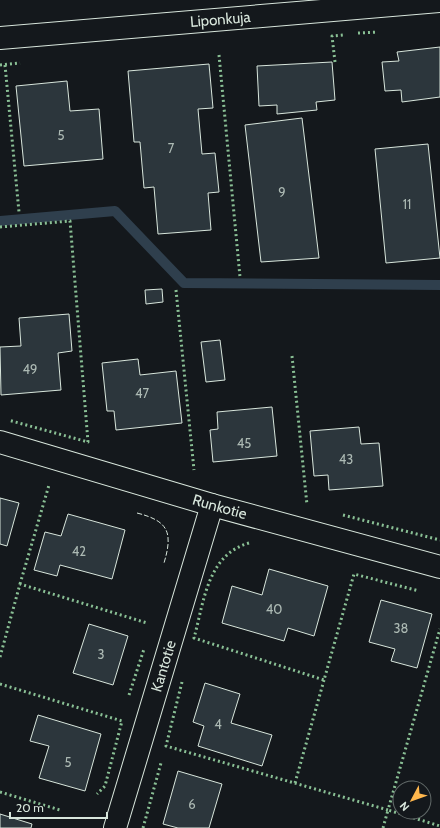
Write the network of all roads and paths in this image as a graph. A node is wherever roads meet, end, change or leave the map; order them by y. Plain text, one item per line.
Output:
1 (440, 2) edge
2 (0, 38) edge
3 (0, 442) edge
4 (212, 505) junction
5 (440, 567) edge
6 (116, 828) edge

1 - 2 street, Liponkuja
3 - 4 street, Runkotie
4 - 5 street, Runkotie
4 - 6 street, Kantotie

